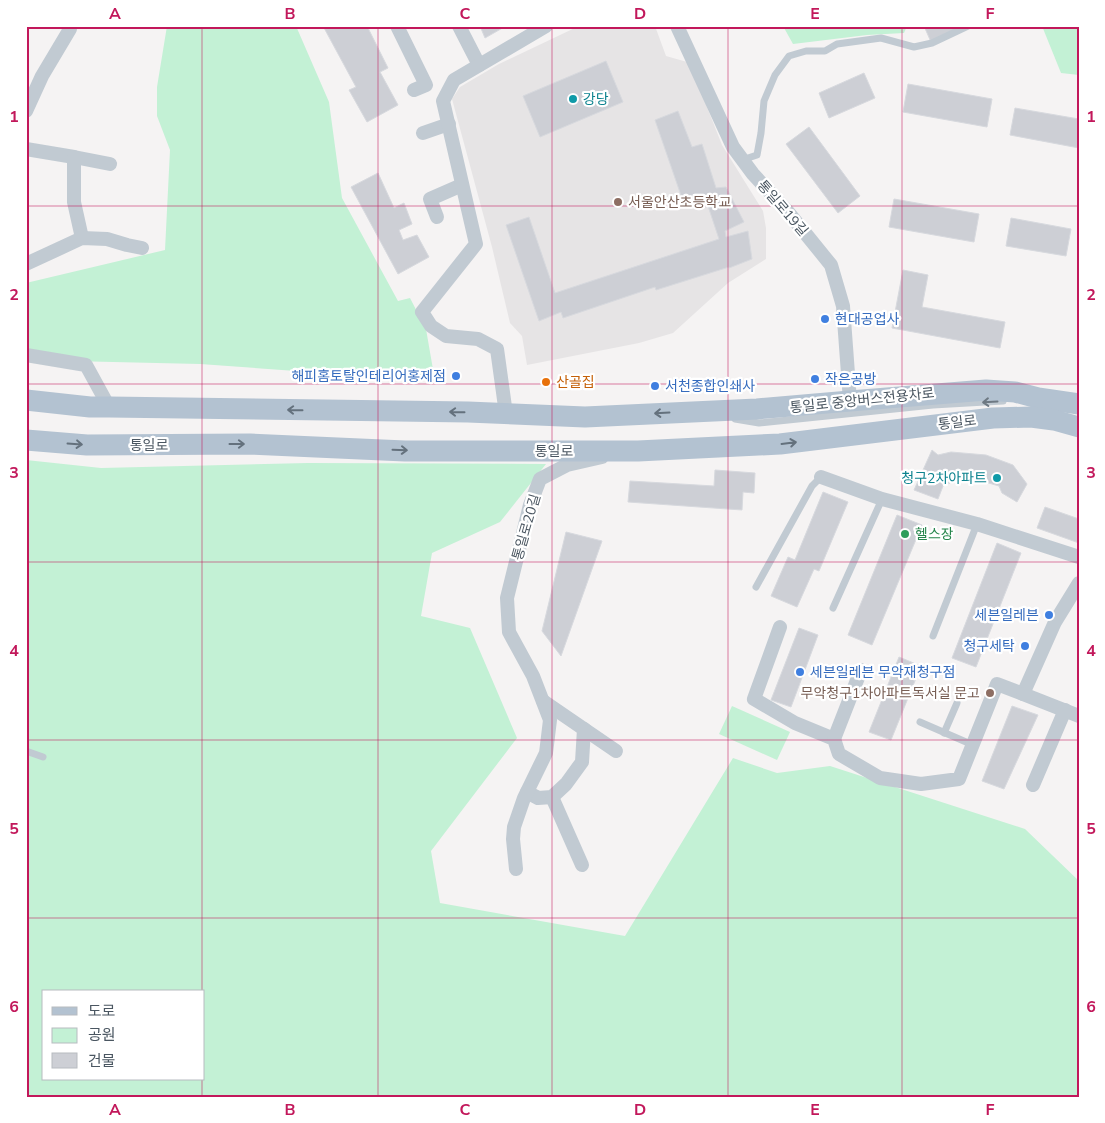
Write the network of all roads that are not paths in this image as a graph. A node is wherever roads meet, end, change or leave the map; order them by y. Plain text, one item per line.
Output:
1 (70, 26) edge
2 (397, 26) edge
3 (458, 26) edge
4 (546, 26) edge
5 (677, 26) edge
6 (968, 26) edge
7 (479, 65) junction
8 (414, 90) dead end
9 (26, 111) edge
10 (448, 124) junction
11 (423, 133) dead end
12 (26, 149) edge
13 (74, 157) junction
14 (742, 160) junction
15 (110, 164) dead end
16 (462, 185) junction
17 (436, 217) dead end
18 (82, 238) junction
19 (142, 248) dead end
20 (26, 264) edge
21 (26, 355) edge
22 (26, 400) edge
23 (850, 400) junction
24 (1010, 400) dead end
25 (1079, 404) edge
26 (109, 407) junction
27 (1034, 407) junction
28 (689, 412) junction
29 (506, 414) junction
30 (1079, 427) edge
31 (26, 440) edge
32 (751, 445) junction
33 (821, 477) joint
34 (882, 499) junction
35 (977, 524) junction
36 (1079, 557) edge
37 (1079, 583) edge
38 (756, 587) dead end
39 (833, 608) dead end
40 (780, 627) dead end
41 (933, 636) dead end
42 (861, 670) dead end
43 (1023, 694) junction
44 (543, 701) junction
45 (957, 703) dead end
46 (1065, 710) junction
47 (1079, 716) edge
48 (920, 722) dead end
49 (584, 729) junction
50 (944, 733) junction
51 (834, 739) junction
52 (973, 745) junction
53 (26, 751) edge
54 (616, 751) dead end
55 (43, 757) dead end
56 (1033, 785) dead end
57 (527, 792) junction
58 (552, 797) junction
59 (582, 865) dead end
60 (516, 869) dead end

1 - 9 street
2 - 8 street
3 - 7 street
4 - 7 street
5 - 14 street, 통일로19길
6 - 14 lane
7 - 10 street
10 - 11 street
10 - 16 street
12 - 13 street
13 - 15 street
13 - 18 street
14 - 23 street, 통일로19길
16 - 17 street
16 - 29 street
18 - 19 street
18 - 20 street
21 - 26 street
22 - 26 main road, 통일로
23 - 27 main road, 통일로
23 - 28 main road, 통일로
24 -> 28 lane, 통일로 중앙버스전용차로
25 - 27 main road, 통일로
29 -> 26 main road, 통일로
27 - 30 main road, 통일로
32 -> 27 main road, 통일로
28 -> 29 main road, 통일로
31 -> 32 main road, 통일로
32 - 44 street, 통일로20길
33 - 34 street
33 - 38 lane
34 - 35 street
34 - 39 lane
35 - 36 street
35 - 41 lane
37 - 43 street
40 - 51 street
42 - 51 street
43 - 46 street
43 - 52 street
44 - 49 street
44 - 57 street, 통일로20길
45 - 50 lane
46 - 47 street
46 - 56 street
48 - 50 lane
49 - 54 street
49 - 58 street
50 - 52 lane
51 - 52 street
53 - 55 lane
57 - 58 street
57 - 60 street, 통일로20길
58 - 59 street

